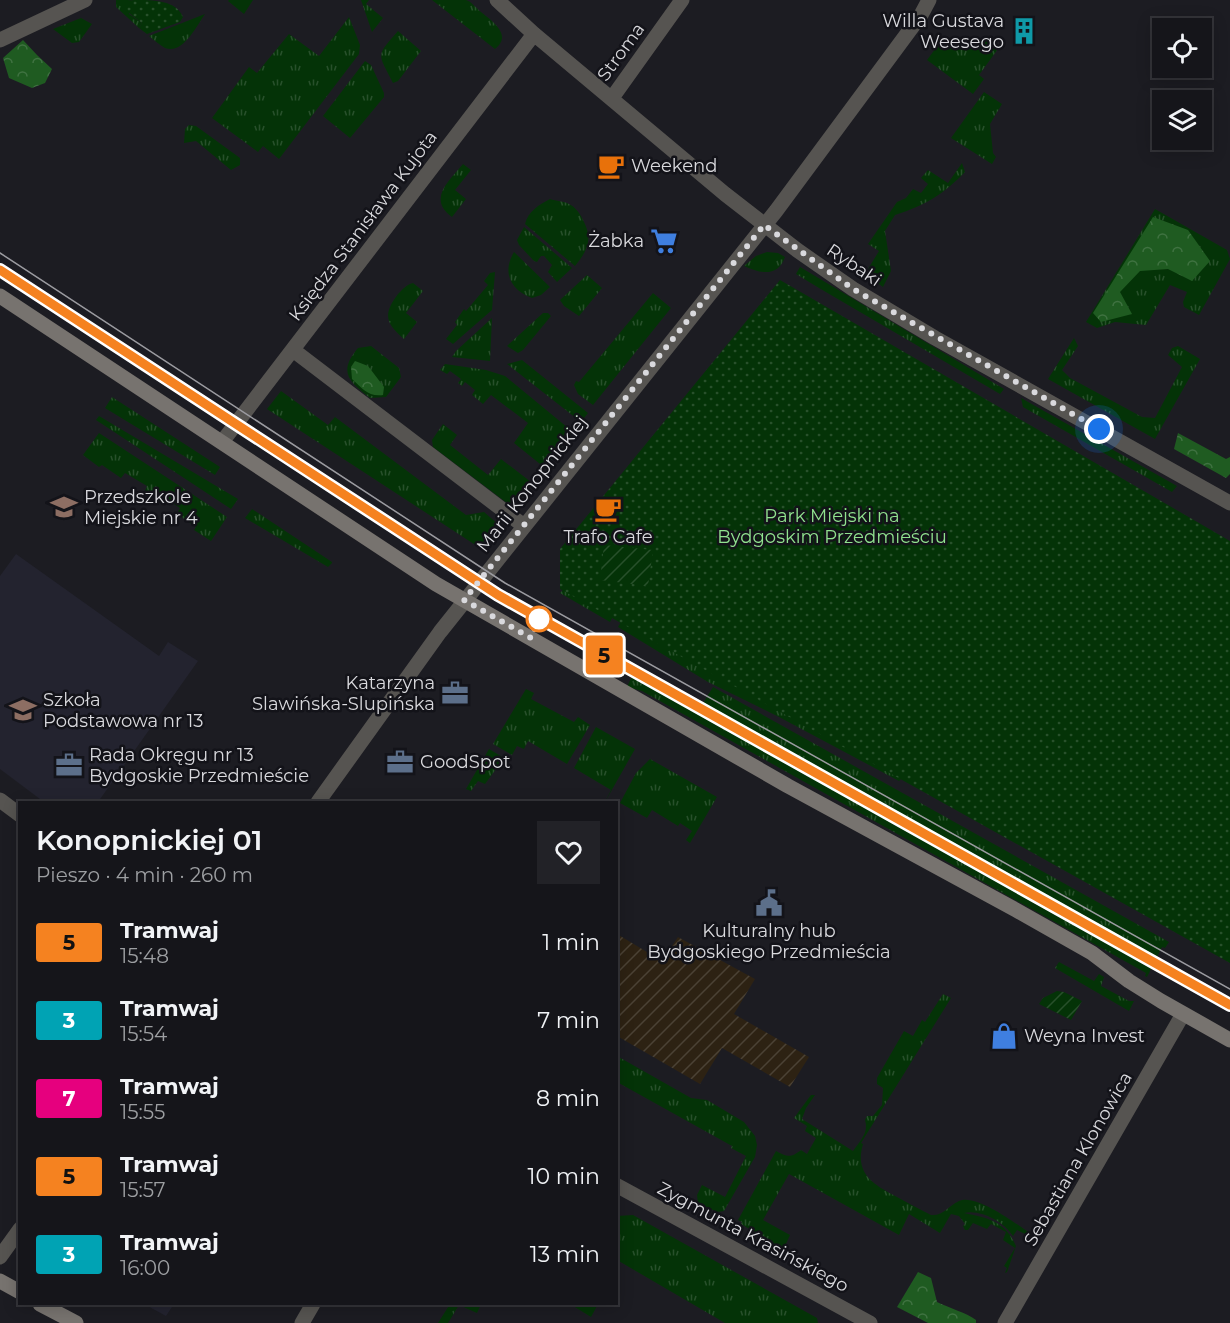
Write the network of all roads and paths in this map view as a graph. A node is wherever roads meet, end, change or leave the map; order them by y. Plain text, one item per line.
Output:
1 (85, 0) edge
2 (497, 0) edge
3 (682, 0) edge
4 (929, 0) edge
5 (534, 34) junction
6 (0, 40) edge
7 (612, 98) junction
8 (764, 225) junction
9 (0, 296) edge
10 (293, 350) junction
11 (222, 442) junction
12 (1230, 503) edge
13 (524, 526) junction
14 (464, 600) junction
15 (0, 800) edge
16 (319, 801) edge
17 (18, 813) edge
18 (1183, 1014) junction
19 (1230, 1040) edge
20 (618, 1186) edge
21 (18, 1232) edge
22 (0, 1257) edge
23 (0, 1281) edge
24 (18, 1291) edge
25 (42, 1305) edge
26 (313, 1305) edge
27 (76, 1323) edge
28 (302, 1323) edge
29 (870, 1323) edge
30 (1005, 1323) edge

1 - 6 street
2 - 5 street, Rybaki
3 - 7 street, Stroma
4 - 8 street, Marii Konopnickiej
5 - 7 street, Rybaki
5 - 10 street, Księdza Stanisława Kujota
7 - 8 street, Rybaki
8 - 12 street, Rybaki
8 - 13 street, Marii Konopnickiej
9 - 11 street
10 - 11 street, Księdza Stanisława Kujota
10 - 13 street
11 - 14 street
13 - 14 street, Marii Konopnickiej
14 - 16 street, Marii Konopnickiej
14 - 18 street
15 - 17 street
18 - 19 street
18 - 30 street, Sebastiana Klonowica
20 - 29 street, Zygmunta Krasińskiego
21 - 22 street
23 - 24 street
25 - 27 street
26 - 28 street

